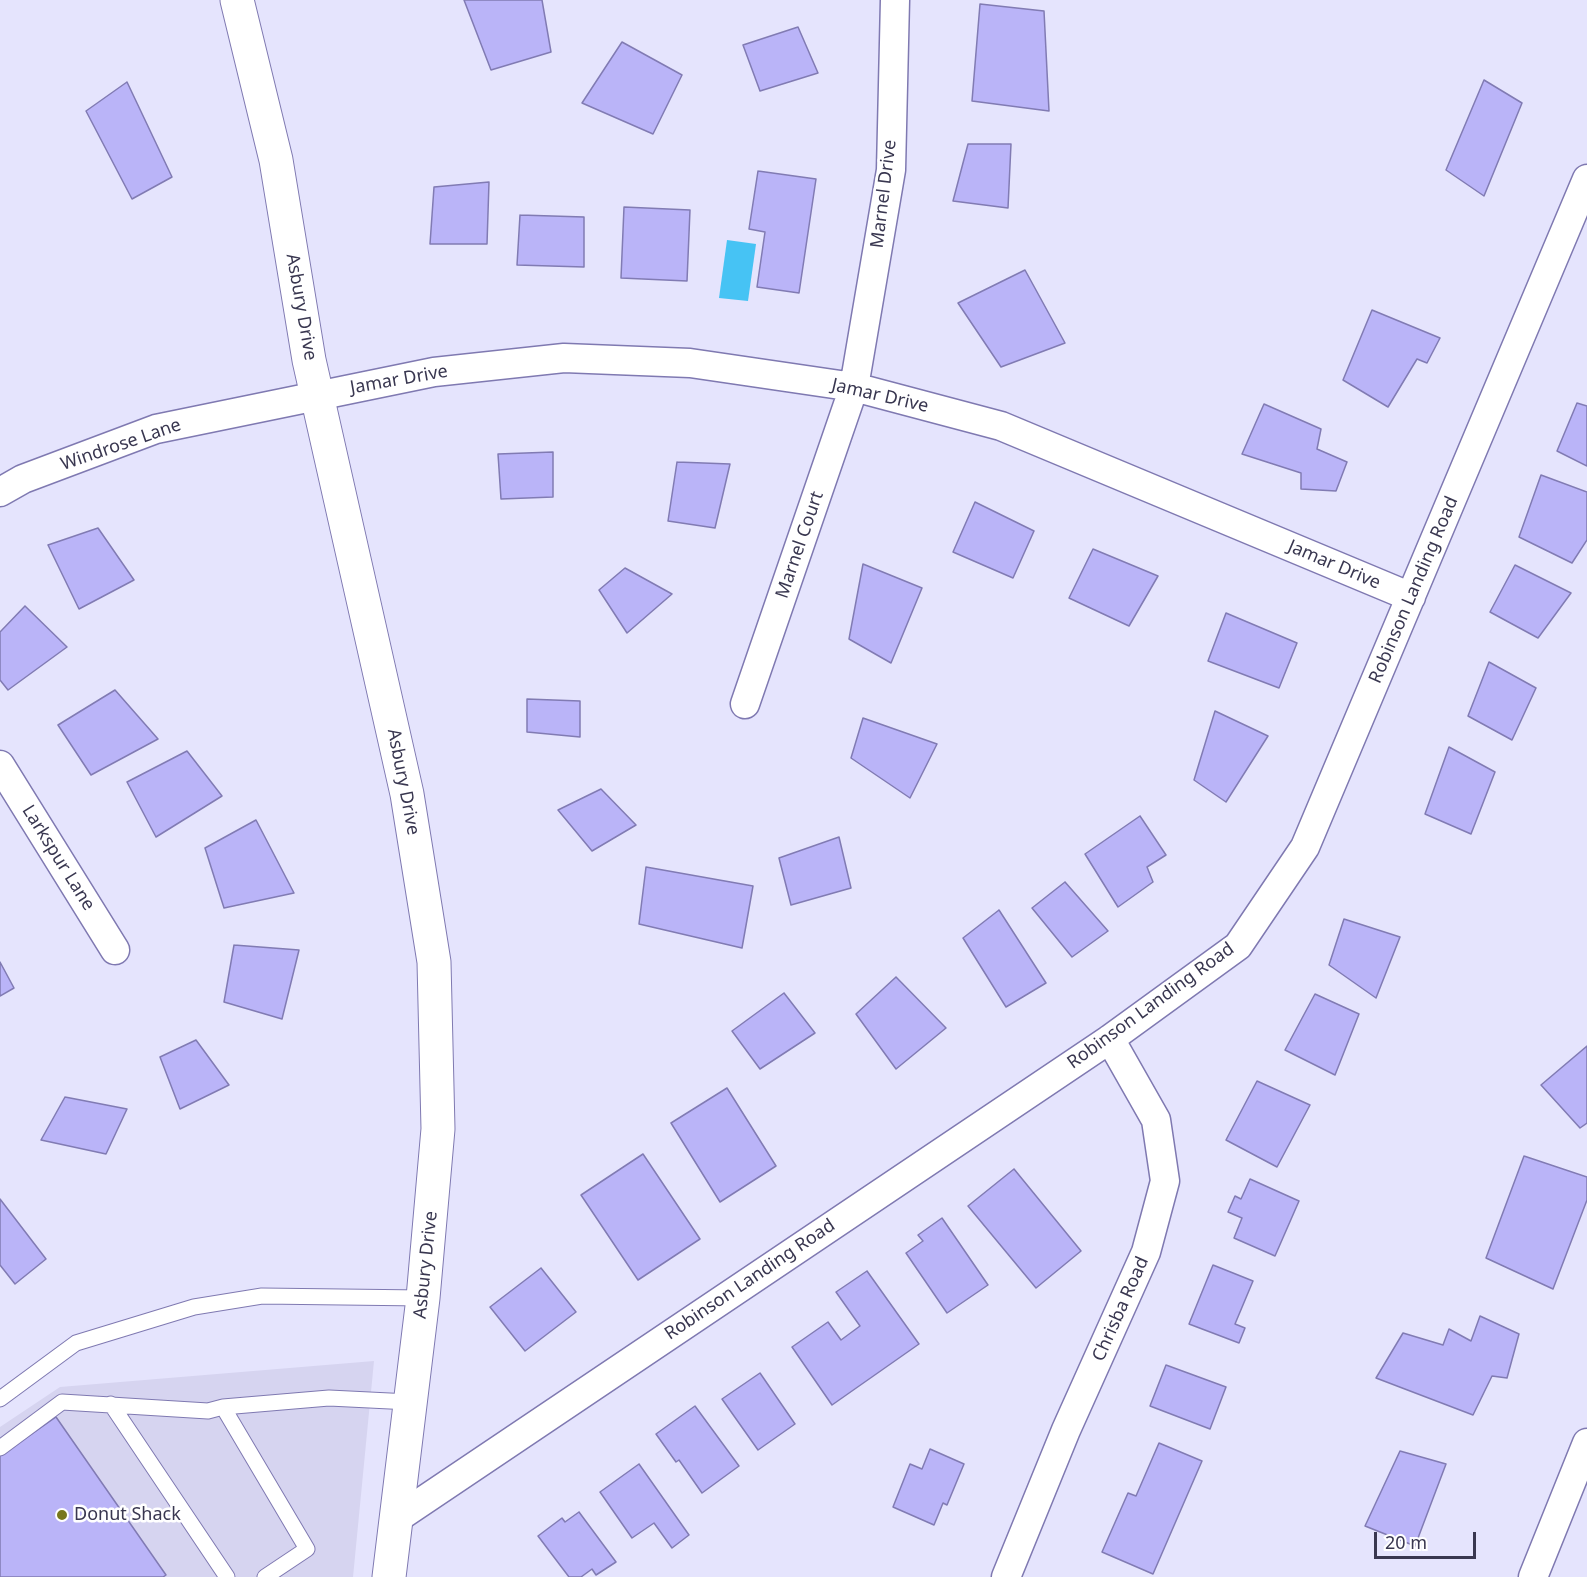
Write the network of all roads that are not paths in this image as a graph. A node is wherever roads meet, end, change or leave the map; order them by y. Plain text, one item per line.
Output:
1 (237, 0) edge
2 (895, 0) edge
3 (1587, 179) edge
4 (854, 387) junction
5 (317, 394) junction
6 (0, 492) edge
7 (1411, 597) junction
8 (745, 704) dead end
9 (0, 765) edge
10 (115, 950) dead end
11 (1110, 1039) junction
12 (423, 1298) junction
13 (0, 1399) edge
14 (410, 1402) junction
15 (111, 1404) junction
16 (223, 1407) junction
17 (1587, 1443) edge
18 (0, 1448) edge
19 (396, 1519) junction
20 (227, 1577) edge
21 (265, 1577) edge
22 (389, 1577) edge
23 (1006, 1577) edge
24 (1533, 1577) edge

1 - 5 street, Asbury Drive
2 - 4 street, Marnel Drive
3 - 7 street, Robinson Landing Road
4 - 5 street, Jamar Drive
4 - 7 street, Jamar Drive
4 - 8 street, Marnel Court
5 - 6 street, Windrose Lane
5 - 12 street, Asbury Drive
7 - 11 street, Robinson Landing Road
9 - 10 street, Larkspur Lane
11 - 19 street, Robinson Landing Road
11 - 23 street, Chrisba Road
12 - 13 lane
12 - 14 street, Asbury Drive
14 - 16 lane
14 - 19 street, Asbury Drive
15 - 16 lane
15 - 18 lane
15 - 20 lane
16 - 21 lane
17 - 24 street
19 - 22 street, Asbury Drive

